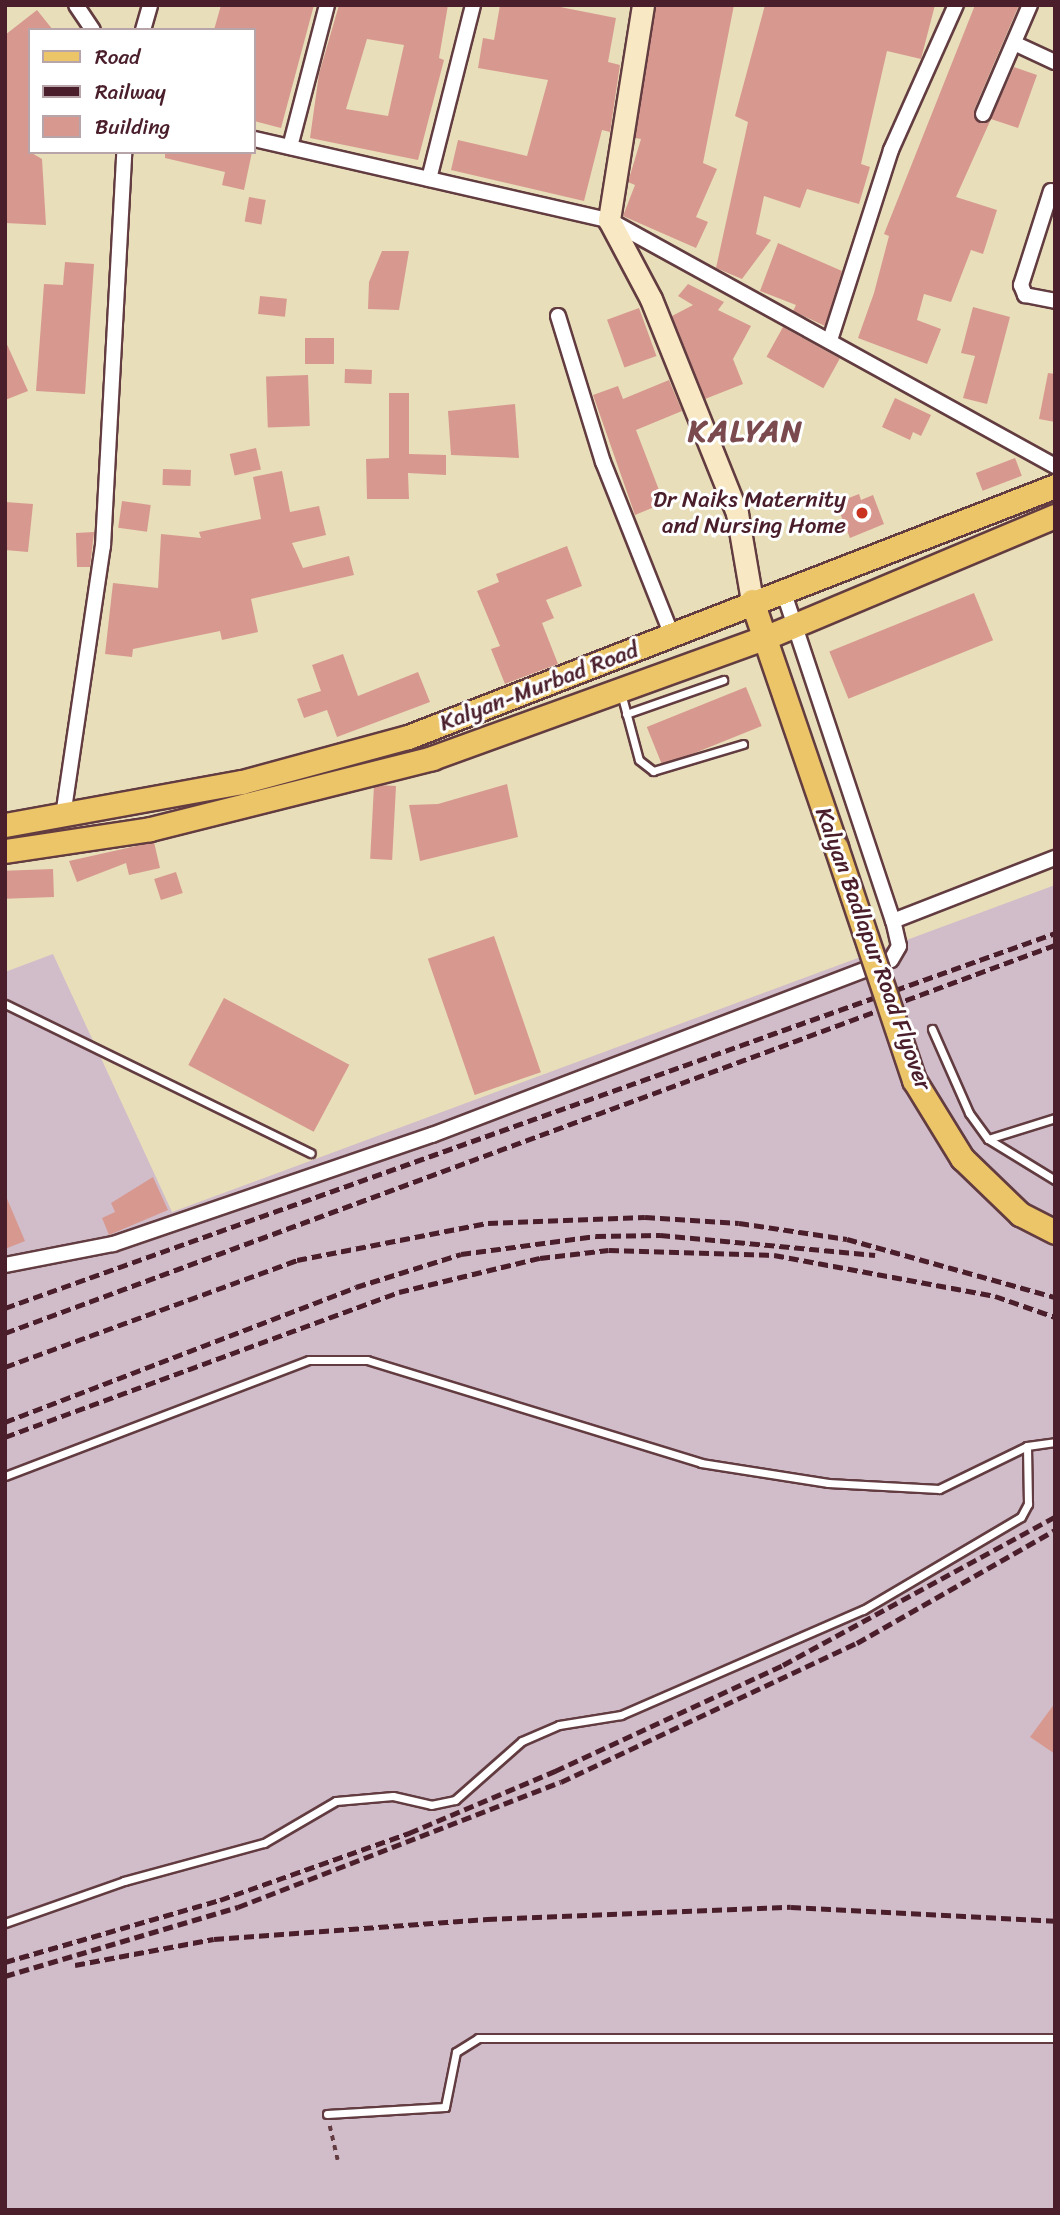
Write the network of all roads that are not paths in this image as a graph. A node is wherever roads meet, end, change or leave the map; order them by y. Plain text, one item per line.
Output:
1 (76, 5) edge
2 (150, 5) edge
3 (327, 5) edge
4 (473, 5) edge
5 (643, 5) edge
6 (956, 5) edge
7 (1030, 5) edge
8 (92, 28) edge
9 (144, 28) edge
10 (1016, 44) junction
11 (1055, 62) edge
12 (983, 114) dead end
13 (256, 139) edge
14 (290, 147) junction
15 (124, 154) edge
16 (429, 179) junction
17 (1051, 191) dead end
18 (609, 220) junction
19 (1055, 301) edge
20 (558, 316) dead end
21 (830, 340) junction
22 (1055, 466) edge
23 (1055, 486) edge
24 (1055, 516) edge
25 (783, 591) junction
26 (752, 601) junction
27 (796, 625) junction
28 (672, 635) junction
29 (767, 637) junction
30 (723, 680) dead end
31 (620, 690) junction
32 (626, 714) junction
33 (743, 744) dead end
34 (63, 816) junction
35 (5, 825) edge
36 (5, 851) edge
37 (1055, 858) edge
38 (893, 921) junction
39 (5, 1004) edge
40 (932, 1029) dead end
41 (1055, 1118) edge
42 (988, 1139) junction
43 (311, 1153) dead end
44 (1055, 1180) edge
45 (1055, 1232) edge
46 (5, 1265) edge
47 (1055, 1442) edge
48 (1027, 1446) junction
49 (5, 1476) edge
50 (5, 1923) edge
51 (1055, 2038) edge
52 (327, 2114) road end

1 - 8 street
2 - 9 street
3 - 14 street
4 - 16 street
5 - 18 street
6 - 21 street
7 - 10 street
10 - 11 street
10 - 12 street
13 - 14 street
14 - 16 street
15 - 34 street
16 - 18 street
17 - 19 street
18 - 21 street
18 - 26 street
20 - 28 street
21 - 22 street
23 - 25 main road, Kalyan-Murbad Road
24 - 27 main road, Kalyan-Murbad Road
25 - 26 main road, Kalyan-Murbad Road
25 - 27 street
26 - 28 main road, Kalyan-Murbad Road
26 - 29 main road, Kalyan Badlapur Road Flyover
27 - 29 main road, Kalyan-Murbad Road
27 - 38 street
28 - 34 main road, Kalyan-Murbad Road
29 - 31 main road, Kalyan-Murbad Road
29 - 45 main road, Kalyan Badlapur Road Flyover, bridge
30 - 32 lane
31 - 32 lane
31 - 36 main road, Kalyan-Murbad Road
32 - 33 lane
34 - 35 main road, Kalyan-Murbad Road
37 - 38 street
38 - 46 street
39 - 43 lane
40 - 42 lane
41 - 42 lane
42 - 44 lane
47 - 48 lane
48 - 49 lane
48 - 50 lane
51 - 52 lane

